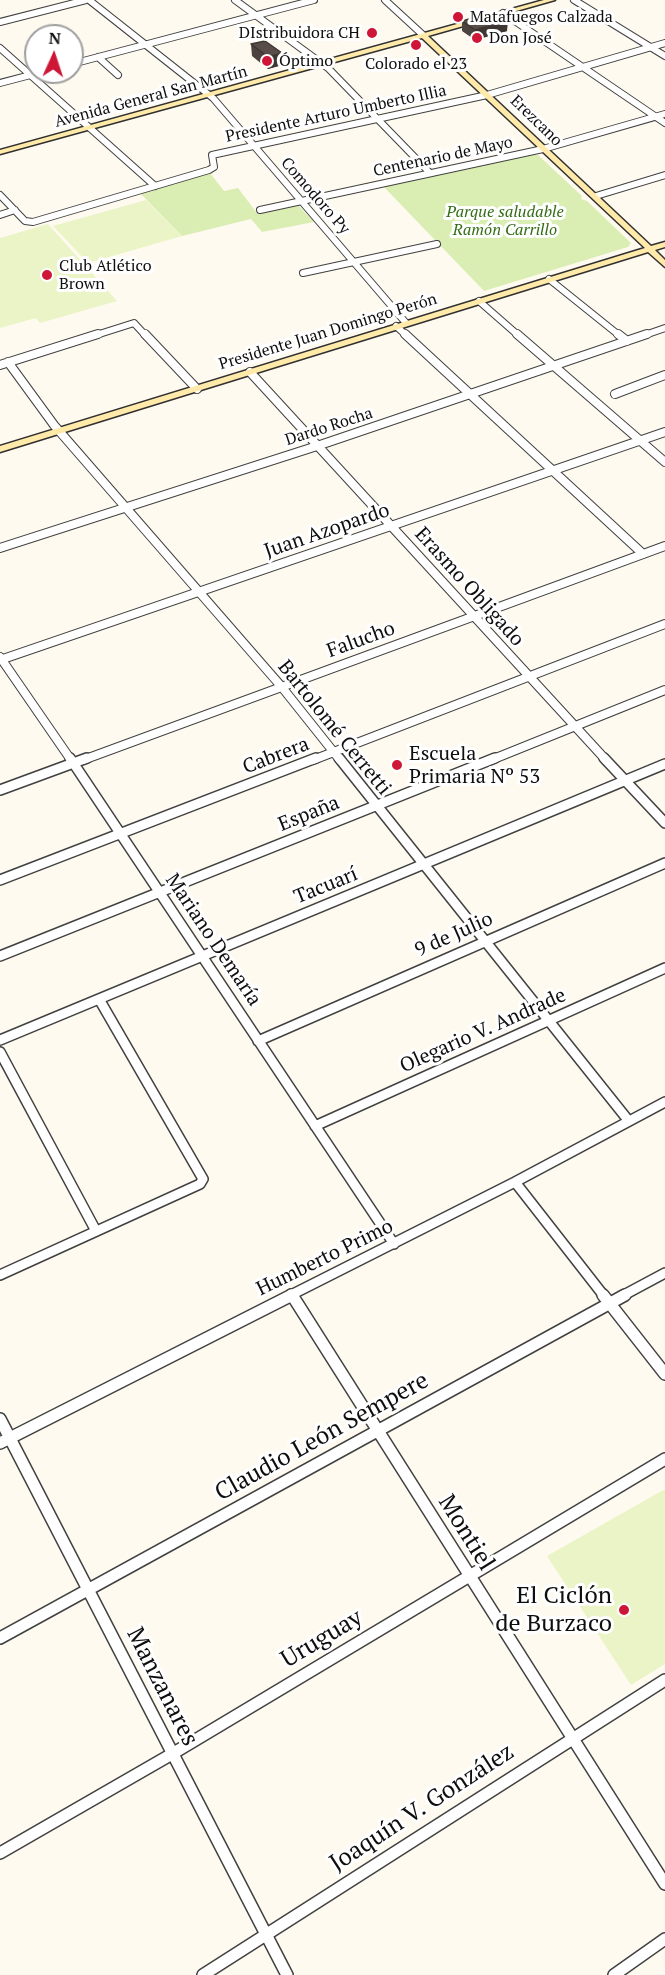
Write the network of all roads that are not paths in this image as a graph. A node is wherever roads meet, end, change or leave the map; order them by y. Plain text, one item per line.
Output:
1 (87, 0) edge
2 (235, 0) edge
3 (314, 0) edge
4 (385, 0) edge
5 (552, 0) edge
6 (574, 0) edge
7 (503, 13) junction
8 (255, 16) junction
9 (0, 22) edge
10 (423, 35) junction
11 (665, 43) edge
12 (147, 44) junction
13 (650, 47) junction
14 (0, 48) edge
15 (665, 56) edge
16 (98, 57) junction
17 (84, 61) edge
18 (322, 64) junction
19 (583, 67) junction
20 (24, 69) edge
21 (118, 75) dead end
22 (24, 77) edge
23 (0, 83) edge
24 (41, 84) edge
25 (209, 94) junction
26 (487, 95) junction
27 (665, 114) edge
28 (656, 117) junction
29 (377, 119) junction
30 (665, 123) edge
31 (91, 128) junction
32 (254, 146) junction
33 (543, 149) junction
34 (0, 152) edge
35 (430, 173) junction
36 (665, 175) edge
37 (155, 186) junction
38 (0, 195) edge
39 (596, 196) junction
40 (302, 201) junction
41 (15, 210) junction
42 (260, 210) dead end
43 (0, 215) edge
44 (437, 244) dead end
45 (665, 244) edge
46 (650, 248) junction
47 (355, 262) junction
48 (665, 264) edge
49 (303, 273) dead end
50 (549, 279) junction
51 (479, 301) junction
52 (406, 323) junction
53 (396, 326) junction
54 (665, 328) edge
55 (627, 341) junction
56 (8, 362) junction
57 (0, 365) edge
58 (553, 367) junction
59 (250, 372) junction
60 (665, 375) edge
61 (197, 389) junction
62 (615, 394) dead end
63 (470, 395) junction
64 (60, 431) junction
65 (665, 432) edge
66 (642, 441) junction
67 (317, 446) junction
68 (0, 449) edge
69 (665, 462) edge
70 (552, 471) junction
71 (126, 507) junction
72 (393, 527) junction
73 (665, 546) edge
74 (0, 548) edge
75 (643, 554) junction
76 (200, 592) junction
77 (475, 616) junction
78 (665, 624) edge
79 (1, 659) edge
80 (527, 676) junction
81 (281, 686) junction
82 (665, 690) edge
83 (574, 726) junction
84 (334, 752) junction
85 (73, 762) junction
86 (665, 764) edge
87 (626, 780) junction
88 (0, 790) edge
89 (376, 807) junction
90 (665, 823) edge
91 (120, 835) junction
92 (665, 863) edge
93 (423, 866) junction
94 (0, 880) edge
95 (160, 893) junction
96 (483, 942) junction
97 (0, 956) edge
98 (201, 956) junction
99 (665, 968) edge
100 (99, 999) junction
101 (548, 1022) junction
102 (0, 1040) edge
103 (258, 1041) junction
104 (0, 1052) edge
105 (665, 1102) edge
106 (628, 1120) junction
107 (315, 1126) junction
108 (515, 1182) junction
109 (96, 1231) junction
110 (394, 1244) junction
111 (665, 1273) edge
112 (0, 1275) edge
113 (291, 1294) junction
114 (611, 1303) junction
115 (665, 1374) edge
116 (0, 1419) edge
117 (377, 1431) junction
118 (5, 1441) edge
119 (665, 1459) edge
120 (468, 1575) junction
121 (88, 1590) junction
122 (0, 1638) edge
123 (665, 1680) edge
124 (571, 1739) junction
125 (172, 1754) junction
126 (0, 1853) edge
127 (665, 1884) edge
128 (266, 1935) junction
129 (665, 1938) edge
130 (203, 1975) edge
131 (287, 1975) edge
132 (614, 1975) edge

1 - 9 street
1 - 12 street, Comodoro Py
2 - 8 street
3 - 8 street
4 - 10 street, Erezcano
5 - 7 street, Avenida General San Martín
6 - 13 street
7 - 10 street, Avenida General San Martín
7 - 19 street
8 - 12 street
8 - 18 street
10 - 18 street, Avenida General San Martín
10 - 26 street, Erezcano
11 - 13 street, Presidente Arturo Umberto Illia
12 - 16 street
12 - 25 street, Comodoro Py
13 - 15 street
13 - 19 street, Presidente Arturo Umberto Illia
14 - 20 street
16 - 17 street
16 - 21 street
18 - 25 street, Avenida General San Martín
18 - 29 street
19 - 26 street, Presidente Arturo Umberto Illia
19 - 28 street
22 - 23 street
24 - 31 street
25 - 31 street, Avenida General San Martín
25 - 32 street, Comodoro Py
26 - 29 street, Presidente Arturo Umberto Illia
26 - 33 street, Erezcano
27 - 28 street, Centenario de Mayo
28 - 30 street
28 - 33 street, Centenario de Mayo
29 - 32 street, Presidente Arturo Umberto Illia
29 - 35 street
31 - 34 street, Avenida General San Martín
31 - 37 street
32 - 37 street, Presidente Arturo Umberto Illia
32 - 40 street, Comodoro Py
33 - 35 street, Centenario de Mayo
33 - 39 street, Erezcano
35 - 40 street, Centenario de Mayo
36 - 39 street
37 - 41 street, Presidente Arturo Umberto Illia
38 - 41 street
39 - 46 street, Erezcano
40 - 42 street, Centenario de Mayo
40 - 47 street, Comodoro Py
41 - 43 street
44 - 47 street
45 - 46 street, Presidente Juan Domingo Perón
46 - 48 street, Erezcano
46 - 50 street, Presidente Juan Domingo Perón
47 - 49 street
47 - 52 street, Comodoro Py
50 - 51 street, Presidente Juan Domingo Perón
50 - 55 street
51 - 52 street, Presidente Juan Domingo Perón
51 - 58 street
52 - 53 street, Presidente Juan Domingo Perón
53 - 59 street, Presidente Juan Domingo Perón
53 - 63 street
54 - 55 street, Dardo Rocha
55 - 58 street, Dardo Rocha
56 - 57 street
56 - 61 street
56 - 64 street, Bartolomé Cerretti
58 - 63 street, Dardo Rocha
58 - 66 street
59 - 61 street, Presidente Juan Domingo Perón
59 - 67 street, Erasmo Obligado
60 - 62 street
61 - 64 street, Presidente Juan Domingo Perón
63 - 67 street, Dardo Rocha
63 - 70 street
64 - 68 street, Presidente Juan Domingo Perón
64 - 71 street, Bartolomé Cerretti
65 - 66 street, Juan Azopardo
66 - 69 street
66 - 70 street, Juan Azopardo
67 - 71 street, Dardo Rocha
67 - 72 street, Erasmo Obligado
70 - 72 street, Juan Azopardo
70 - 75 street
71 - 74 street, Dardo Rocha
71 - 76 street, Bartolomé Cerretti
72 - 76 street, Juan Azopardo
72 - 77 street, Erasmo Obligado
73 - 75 street, Falucho
75 - 77 street, Falucho
76 - 79 street, Juan Azopardo
76 - 81 street, Bartolomé Cerretti
77 - 80 street, Erasmo Obligado
77 - 81 street, Falucho
78 - 80 street, Cabrera
79 - 85 street, Mariano Demaría
80 - 83 street, Erasmo Obligado
80 - 84 street, Cabrera
81 - 84 street, Bartolomé Cerretti
81 - 85 street, Falucho
82 - 83 street, España
83 - 87 street, Erasmo Obligado
83 - 89 street, España
84 - 89 street, Bartolomé Cerretti
84 - 91 street, Cabrera
85 - 88 street, Falucho
85 - 91 street, Mariano Demaría
86 - 87 street, Tacuarí
87 - 90 street, Erasmo Obligado
87 - 93 street, Tacuarí
89 - 93 street, Bartolomé Cerretti
89 - 95 street, España
91 - 94 street, Cabrera
91 - 95 street, Mariano Demaría
92 - 96 street, 9 de Julio
93 - 96 street, Bartolomé Cerretti
93 - 98 street, Tacuarí
95 - 97 street, España
95 - 98 street, Mariano Demaría
96 - 101 street, Bartolomé Cerretti
96 - 103 street, 9 de Julio
98 - 100 street, Tacuarí
98 - 103 street, Mariano Demaría
99 - 101 street, Olegario V. Andrade
100 - 102 street, Tacuarí
100 - 109 street
101 - 106 street, Bartolomé Cerretti
101 - 107 street, Olegario V. Andrade
103 - 107 street, Mariano Demaría
104 - 109 street
105 - 106 street, Humberto Primo
106 - 108 street, Humberto Primo
107 - 110 street, Mariano Demaría
108 - 110 street, Humberto Primo
108 - 114 street
109 - 112 street
110 - 113 street, Humberto Primo
111 - 114 street, Claudio León Sempere
113 - 117 street, Montiel
113 - 118 street, Humberto Primo
114 - 115 street
114 - 117 street, Claudio León Sempere
116 - 118 street, Manzanares
117 - 120 street, Montiel
117 - 121 street, Claudio León Sempere
118 - 121 street, Manzanares
119 - 120 street, Uruguay
120 - 124 street, Montiel
120 - 125 street, Uruguay
121 - 122 street, Claudio León Sempere
121 - 125 street, Manzanares
123 - 124 street, Joaquín V. González
124 - 127 street, Montiel
124 - 128 street, Joaquín V. González
125 - 126 street, Uruguay
125 - 128 street, Manzanares
128 - 130 street, Joaquín V. González
128 - 131 street, Manzanares
129 - 132 street

